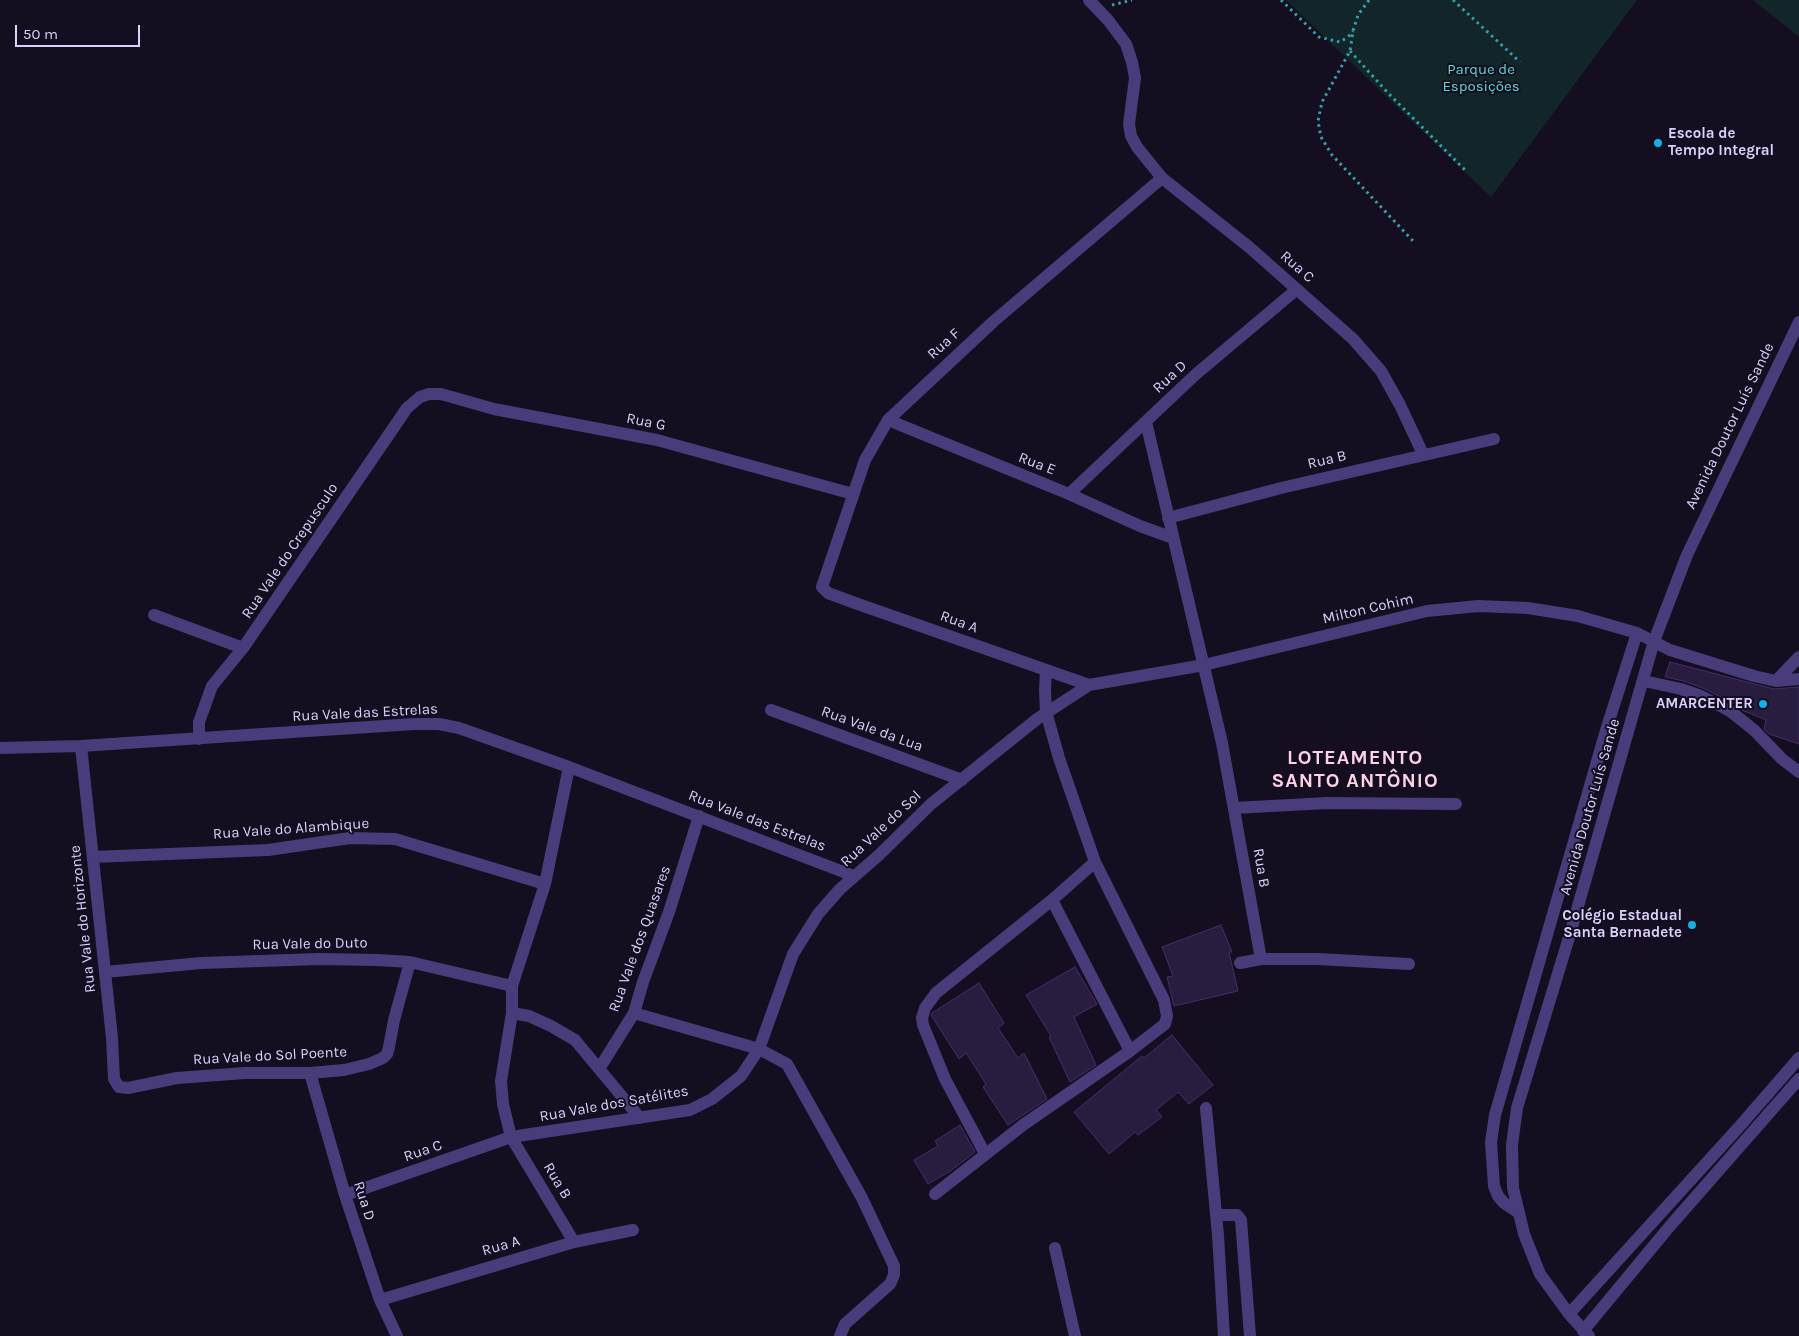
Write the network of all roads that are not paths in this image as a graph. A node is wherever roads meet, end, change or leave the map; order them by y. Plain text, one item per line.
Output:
1 (1090, 0) edge
2 (1162, 178) junction
3 (1296, 290) junction
4 (1799, 322) edge
5 (429, 394) joint
6 (888, 420) junction
7 (1146, 422) junction
8 (1494, 439) dead end
9 (1423, 454) junction
10 (853, 494) junction
11 (1069, 494) junction
12 (1168, 518) junction
13 (1173, 538) junction
14 (822, 587) joint
15 (154, 615) dead end
16 (1637, 633) junction
17 (1654, 641) junction
18 (243, 648) junction
19 (1799, 657) edge
20 (1204, 665) junction
21 (1046, 670) junction
22 (1799, 679) edge
23 (1644, 681) junction
24 (1776, 681) junction
25 (1089, 684) junction
26 (771, 710) dead end
27 (1046, 712) junction
28 (199, 739) junction
29 (81, 746) junction
30 (0, 748) edge
31 (569, 767) junction
32 (1799, 772) edge
33 (962, 780) junction
34 (1456, 804) dead end
35 (1234, 808) junction
36 (699, 816) junction
37 (93, 857) junction
38 (1095, 862) junction
39 (854, 876) junction
40 (545, 884) junction
41 (1052, 900) junction
42 (1261, 959) junction
43 (410, 962) junction
44 (1240, 963) dead end
45 (1409, 964) dead end
46 (105, 972) junction
47 (512, 986) junction
48 (512, 1013) junction
49 (634, 1013) junction
50 (759, 1049) junction
51 (1130, 1051) junction
52 (1799, 1058) edge
53 (599, 1069) junction
54 (310, 1073) junction
55 (1799, 1080) edge
56 (119, 1087) joint
57 (1206, 1108) dead end
58 (640, 1118) junction
59 (1739, 1127) junction
60 (1749, 1136) junction
61 (511, 1137) junction
62 (987, 1153) junction
63 (935, 1194) dead end
64 (345, 1196) junction
65 (1519, 1213) junction
66 (1216, 1215) junction
67 (633, 1230) dead end
68 (574, 1242) junction
69 (1055, 1248) dead end
70 (1615, 1263) junction
71 (1628, 1276) junction
72 (380, 1300) junction
73 (1569, 1314) junction
74 (1586, 1333) edge
75 (397, 1336) edge
76 (840, 1336) edge
77 (1075, 1336) edge
78 (1224, 1336) edge
79 (1250, 1336) edge

1 - 2 street, Rua C
2 - 3 street, Rua C
2 - 6 street, Rua F
3 - 7 street, Rua D
3 - 9 street, Rua C
4 - 17 street, Avenida Doutor Luís Sande
5 - 10 street, Rua G
5 - 18 street, Rua Vale do Crepusculo
6 - 10 street, Rua F
6 - 11 street, Rua E
7 - 11 street, Rua D
7 - 12 street, Rua B
8 - 9 street, Rua B
9 - 12 street, Rua B
10 - 14 street, Rua F
11 - 13 street, Rua E
12 - 13 street, Rua B
13 - 20 street, Rua B
14 - 21 street, Rua A
15 - 18 street
16 - 17 street, Milton Cohim
16 - 20 street, Milton Cohim
16 - 65 street
17 - 23 street, Avenida Doutor Luís Sande
17 - 24 street, Milton Cohim
18 - 28 street, Rua Vale do Crepusculo
19 - 24 street
20 - 25 street, Milton Cohim
20 - 35 street, Rua B
21 - 25 street, Rua A
21 - 27 street
22 - 24 street
23 - 32 street
23 - 65 street, Avenida Doutor Luís Sande
25 - 27 street, Rua Vale do Sol
26 - 33 street, Rua Vale da Lua
27 - 33 street, Rua Vale do Sol
27 - 38 street
28 - 29 street, Rua Vale das Estrelas
28 - 31 street, Rua Vale das Estrelas
29 - 30 street, Rua Vale das Estrelas
29 - 37 street, Rua Vale do Horizonte
31 - 36 street, Rua Vale das Estrelas
31 - 40 street, Rua B
33 - 39 street, Rua Vale do Sol
34 - 35 street
35 - 42 street, Rua B
36 - 39 street, Rua Vale das Estrelas
36 - 49 street, Rua Vale dos Quasares
37 - 40 street, Rua Vale do Alambique
37 - 46 street, Rua Vale do Horizonte
38 - 41 street
38 - 51 street
39 - 50 street, Rua Vale do Sol
40 - 47 street, Rua B
41 - 51 street
41 - 62 street
42 - 44 street
42 - 45 street
43 - 46 street, Rua Vale do Duto
43 - 47 street, Rua Vale do Duto
43 - 54 street, Rua Vale do Sol Poente
46 - 56 street, Rua Vale do Horizonte
47 - 48 street, Rua B
48 - 53 street
48 - 61 street, Rua B
49 - 50 street
49 - 53 street, Rua Vale dos Quasares
50 - 58 street, Rua Vale dos Satélites
50 - 76 street
51 - 62 street
52 - 59 street
53 - 58 street
54 - 56 street, Rua Vale do Sol Poente
54 - 64 street, Rua D
55 - 60 street
57 - 66 street
58 - 61 street, Rua Vale dos Satélites
59 - 60 street
59 - 70 street
60 - 71 street
61 - 64 street, Rua C
61 - 68 street, Rua B
62 - 63 street
64 - 72 street, Rua D
65 - 73 street, Avenida Doutor Luís Sande
66 - 78 street
66 - 79 street
67 - 68 street, Rua A
68 - 72 street, Rua A
69 - 77 street
70 - 71 street
70 - 73 street
71 - 74 street
72 - 75 street, Rua D
73 - 74 street, Avenida Doutor Luís Sande

